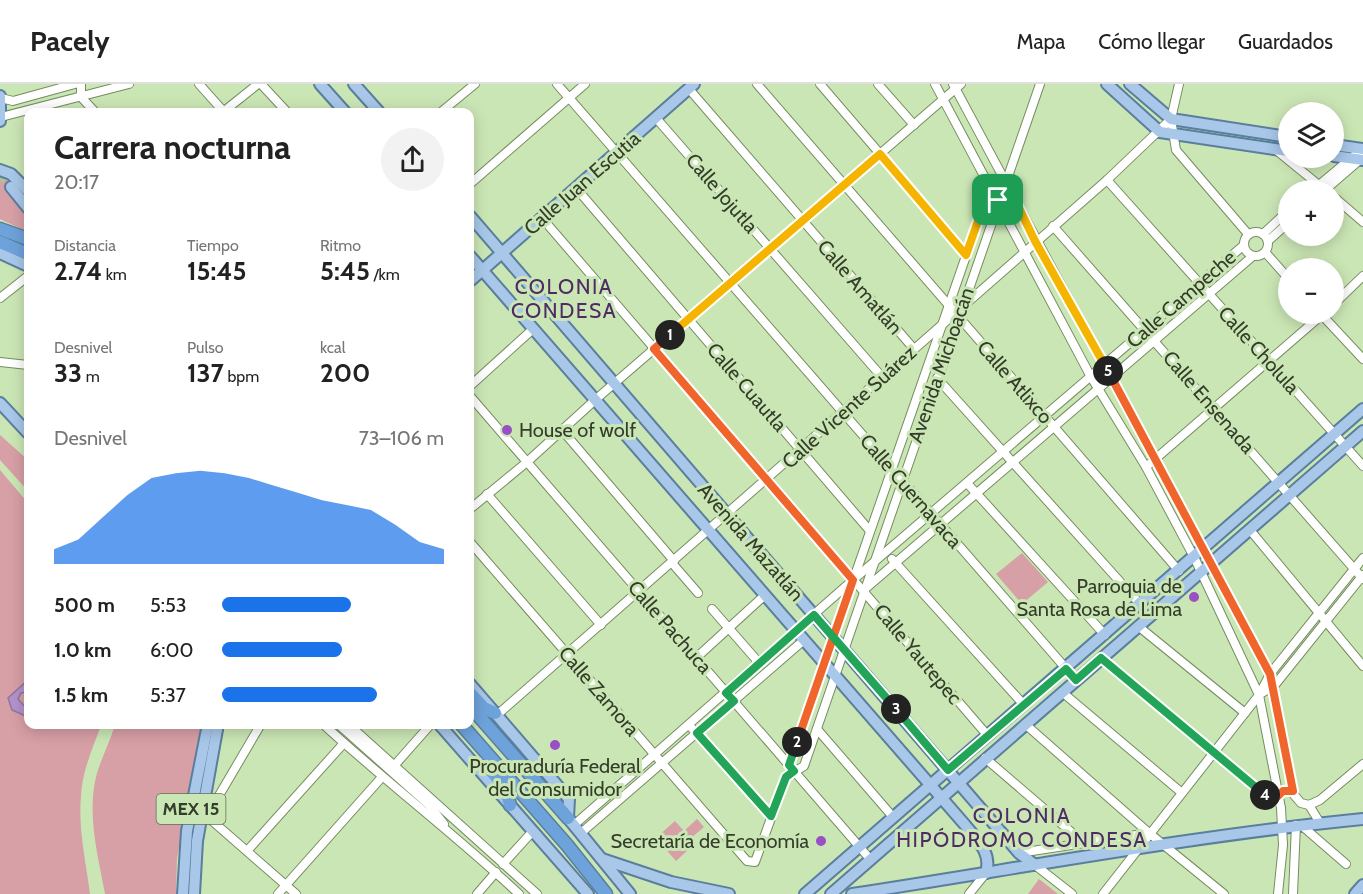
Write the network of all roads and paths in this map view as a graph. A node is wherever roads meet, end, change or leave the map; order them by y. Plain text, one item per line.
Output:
1 (75, 84) edge
2 (81, 84) edge
3 (129, 84) edge
4 (199, 84) edge
5 (260, 84) edge
6 (320, 84) edge
7 (354, 84) edge
8 (475, 84) edge
9 (557, 84) edge
10 (585, 84) edge
11 (757, 84) edge
12 (820, 84) edge
13 (878, 84) edge
14 (935, 84) edge
15 (1040, 84) edge
16 (1107, 84) edge
17 (1130, 84) edge
18 (1179, 84) edge
19 (956, 86) edge
20 (692, 87) edge
21 (0, 97) edge
22 (81, 97) junction
23 (569, 98) junction
24 (944, 99) junction
25 (41, 108) edge
26 (91, 108) edge
27 (220, 108) edge
28 (229, 108) edge
29 (282, 108) edge
30 (341, 108) edge
31 (375, 108) edge
32 (446, 108) edge
33 (24, 113) edge
34 (656, 118) junction
35 (1, 119) edge
36 (1171, 119) junction
37 (914, 125) junction
38 (1160, 132) junction
39 (1174, 134) junction
40 (1278, 135) edge
41 (1275, 149) junction
42 (1278, 149) edge
43 (1344, 149) edge
44 (617, 152) junction
45 (880, 154) junction
46 (1344, 156) edge
47 (1360, 156) edge
48 (0, 162) edge
49 (5, 172) edge
50 (1005, 179) junction
51 (1107, 180) junction
52 (1311, 180) edge
53 (1332, 180) edge
54 (474, 181) edge
55 (844, 185) junction
56 (11, 187) tunnel mouth
57 (990, 187) junction
58 (24, 188) edge
59 (576, 188) junction
60 (998, 200) junction
61 (24, 203) edge
62 (1344, 206) edge
63 (542, 218) junction
64 (1278, 220) edge
65 (474, 221) edge
66 (802, 221) junction
67 (1363, 222) edge
68 (1053, 226) junction
69 (0, 229) edge
70 (1278, 232) edge
71 (1248, 234) junction
72 (1263, 234) junction
73 (24, 238) edge
74 (1035, 241) junction
75 (1268, 241) junction
76 (0, 242) edge
77 (1244, 245) junction
78 (770, 249) junction
79 (1024, 250) junction
80 (24, 252) edge
81 (1265, 252) junction
82 (0, 254) edge
83 (502, 254) junction
84 (966, 255) junction
85 (1252, 256) junction
86 (474, 261) edge
87 (24, 264) edge
88 (1278, 267) edge
89 (482, 271) junction
90 (1363, 276) edge
91 (474, 278) edge
92 (24, 279) edge
93 (730, 283) junction
94 (1199, 283) junction
95 (1208, 293) junction
96 (1344, 294) edge
97 (0, 298) edge
98 (948, 306) junction
99 (958, 312) junction
100 (688, 319) junction
101 (1311, 324) edge
102 (1331, 324) edge
103 (942, 325) junction
104 (1145, 330) junction
105 (530, 332) junction
106 (1154, 340) junction
107 (654, 349) junction
108 (914, 350) junction
109 (1363, 359) edge
110 (1269, 361) junction
111 (0, 362) edge
112 (24, 365) edge
113 (1105, 365) junction
114 (1091, 376) junction
115 (882, 377) junction
116 (1111, 377) junction
117 (937, 378) junction
118 (474, 382) edge
119 (614, 383) junction
120 (1098, 388) junction
121 (595, 400) junction
122 (474, 401) edge
123 (0, 403) edge
124 (1215, 409) junction
125 (1363, 409) edge
126 (843, 412) junction
127 (1045, 417) junction
128 (1053, 426) junction
129 (24, 429) edge
130 (562, 430) junction
131 (1363, 430) edge
132 (1335, 434) junction
133 (1345, 446) junction
134 (800, 450) junction
135 (1004, 452) junction
136 (1155, 459) junction
137 (527, 462) junction
138 (1012, 462) junction
139 (1363, 466) edge
140 (1146, 467) junction
141 (892, 468) junction
142 (902, 479) junction
143 (767, 480) junction
144 (1279, 482) junction
145 (967, 483) junction
146 (976, 493) junction
147 (488, 494) junction
148 (1290, 494) junction
149 (474, 506) edge
150 (931, 514) junction
151 (728, 515) junction
152 (940, 524) junction
153 (1250, 530) junction
154 (709, 531) junction
155 (870, 531) junction
156 (879, 545) junction
157 (474, 547) edge
158 (1204, 548) junction
159 (886, 553) junction
160 (1194, 557) junction
161 (1363, 558) edge
162 (673, 562) junction
163 (895, 562) junction
164 (1211, 562) junction
165 (873, 565) junction
166 (1355, 567) junction
167 (1179, 571) junction
168 (1201, 571) junction
169 (1362, 577) edge
170 (853, 580) junction
171 (638, 591) junction
172 (864, 591) junction
173 (698, 593) dead end
174 (765, 595) junction
175 (1140, 604) junction
176 (712, 609) dead end
177 (1319, 613) junction
178 (814, 615) junction
179 (1326, 622) junction
180 (601, 625) junction
181 (1138, 626) junction
182 (728, 628) junction
183 (796, 631) junction
184 (1105, 635) junction
185 (833, 637) junction
186 (804, 640) junction
187 (844, 650) junction
188 (567, 654) junction
189 (696, 658) junction
190 (1101, 658) junction
191 (825, 663) junction
192 (760, 664) junction
193 (1363, 666) edge
194 (1066, 669) junction
195 (1270, 674) junction
196 (836, 675) junction
197 (1076, 680) junction
198 (1274, 686) junction
199 (474, 689) edge
200 (1062, 692) junction
201 (726, 693) junction
202 (1259, 695) junction
203 (474, 697) edge
204 (734, 701) junction
205 (1024, 705) junction
206 (474, 711) edge
207 (1245, 713) junction
208 (496, 714) junction
209 (1025, 724) junction
210 (689, 725) junction
211 (207, 729) edge
212 (217, 729) edge
213 (258, 729) edge
214 (329, 729) edge
215 (344, 729) edge
216 (353, 729) edge
217 (427, 729) edge
218 (444, 729) edge
219 (465, 729) edge
220 (817, 729) junction
221 (697, 733) junction
222 (988, 736) junction
223 (476, 742) junction
224 (344, 743) junction
225 (1214, 753) junction
226 (655, 755) junction
227 (985, 758) junction
228 (662, 764) junction
229 (1363, 764) edge
230 (394, 766) junction
231 (791, 768) junction
232 (948, 770) junction
233 (382, 777) junction
234 (958, 782) junction
235 (931, 785) junction
236 (1293, 791) junction
237 (1182, 793) junction
238 (1280, 793) junction
239 (941, 797) junction
240 (510, 805) junction
241 (1309, 805) junction
242 (205, 814) junction
243 (771, 816) junction
244 (893, 817) junction
245 (1363, 819) edge
246 (1320, 823) junction
247 (574, 825) junction
248 (1298, 825) junction
249 (1282, 826) junction
250 (533, 831) junction
251 (451, 832) junction
252 (1149, 833) junction
253 (1084, 843) junction
254 (1165, 843) junction
255 (859, 846) junction
256 (1140, 847) junction
257 (247, 851) junction
258 (1019, 853) junction
259 (602, 859) junction
260 (870, 859) junction
261 (755, 862) joint
262 (503, 864) junction
263 (1346, 864) dead end
264 (1035, 865) junction
265 (496, 872) junction
266 (986, 873) junction
267 (286, 885) junction
268 (1363, 885) edge
269 (183, 894) edge
270 (194, 894) edge
271 (278, 894) edge
272 (296, 894) edge
273 (477, 894) edge
274 (519, 894) edge
275 (537, 894) edge
276 (588, 894) edge
277 (606, 894) edge
278 (630, 894) edge
279 (729, 894) edge
280 (805, 894) edge
281 (831, 894) edge
282 (852, 894) edge
283 (969, 894) edge
284 (1072, 894) edge
285 (1103, 894) edge
286 (1224, 894) edge
287 (1278, 894) edge
288 (1293, 894) edge
289 (1355, 894) edge

1 - 21 street
2 - 22 street
3 - 22 street
4 - 27 street
5 - 28 street
5 - 29 street
6 - 30 main road
7 - 31 main road
8 - 32 street
9 - 23 street, Calle Cuernavaca
10 - 23 street
11 - 55 street, Calle Atlixco
12 - 45 street
13 - 37 street
14 - 24 street
15 - 50 street, Avenida Michoacán
16 - 38 main road
17 - 36 main road
18 - 36 street
19 - 24 street
19 - 50 street
20 - 34 main road, Calle Juan Escutia
20 - 66 street, Calle Amatlán
21 - 35 main road
22 - 25 street
22 - 26 street
23 - 44 street, Calle Cuernavaca
23 - 54 street
24 - 37 street
24 - 57 street
33 - 35 street
34 - 44 main road, Calle Juan Escutia
34 - 78 street, Calle Jojutla
36 - 38 street, Calle Vicente Suárez
36 - 39 street
36 - 40 main road
37 - 45 street
38 - 39 main road
38 - 51 street, Calle Vicente Suárez
39 - 41 main road
39 - 71 street
41 - 42 main road
41 - 52 street
43 - 47 main road
44 - 59 main road, Calle Juan Escutia
44 - 93 street, Calle Cuernavaca
45 - 55 street
45 - 84 street
46 - 47 main road
47 - 53 street
48 - 49 main road
49 - 58 main road
50 - 57 street
50 - 60 street, Avenida Michoacán
50 - 74 street
51 - 68 street, Calle Vicente Suárez
51 - 94 street, Calle Cholula
55 - 66 street
55 - 98 street, Calle Atlixco
56 - 61 main road
57 - 60 street
57 - 84 street, Avenida Michoacán
59 - 63 main road, Calle Juan Escutia
59 - 100 street, Calle Cuautla
60 - 79 street
60 - 99 street, Avenida Michoacán
62 - 67 street
63 - 83 main road, Calle Juan Escutia
63 - 107 street, Calle Yautepec
64 - 72 street
65 - 83 main road, Avenida Mazatlán
66 - 78 street
66 - 108 street, Calle Amatlán
68 - 74 street, Calle Vicente Suárez
68 - 104 street, Calle Ensenada
69 - 73 highway
70 - 75 street
71 - 72 street
71 - 77 street
72 - 75 street
74 - 79 street, Calle Vicente Suárez
74 - 113 street
75 - 81 street
76 - 80 highway
77 - 85 street
77 - 94 street, Calle Campeche
78 - 93 street
78 - 115 street, Calle Jojutla
79 - 99 street, Calle Vicente Suárez
79 - 114 street
81 - 85 street
81 - 88 street
82 - 87 main road
83 - 89 main road, Calle Juan Escutia
83 - 119 main road, Avenida Mazatlán
84 - 98 street, Avenida Michoacán
85 - 95 street, Calle Campeche
86 - 89 main road, Avenida Mazatlán
89 - 91 main road, Calle Juan Escutia
89 - 105 main road, Avenida Mazatlán
90 - 96 street
92 - 97 street
93 - 100 street
93 - 126 street, Calle Cuernavaca
94 - 95 street, Calle Cholula
94 - 104 street, Calle Campeche
95 - 106 street, Calle Campeche
95 - 110 street, Calle Cholula
98 - 99 street, Calle Atlixco
98 - 103 street, Avenida Michoacán
99 - 103 street, Calle Vicente Suárez
99 - 117 street, Avenida Michoacán
99 - 127 street, Calle Atlixco
100 - 107 street
100 - 134 street, Calle Cuautla
101 - 110 street
102 - 109 street
103 - 108 street, Calle Vicente Suárez
103 - 141 street, Avenida Michoacán
104 - 106 street, Calle Ensenada
104 - 113 street, Calle Campeche
105 - 118 street
105 - 121 main road, Avenida Mazatlán
106 - 116 street, Calle Campeche
106 - 124 street, Calle Ensenada
107 - 119 street
107 - 143 street, Calle Yautepec
108 - 115 street, Calle Vicente Suárez
110 - 124 street
110 - 132 street, Calle Cholula
111 - 112 street
113 - 114 street, Calle Campeche
113 - 116 street
114 - 120 street
114 - 127 street, Calle Campeche
115 - 126 street, Calle Vicente Suárez
116 - 120 street, Calle Campeche
116 - 136 street
117 - 135 street
117 - 142 street, Avenida Michoacán
119 - 121 street
119 - 151 main road, Avenida Mazatlán
120 - 128 street, Calle Campeche
120 - 140 street
121 - 130 street
121 - 154 main road, Avenida Mazatlán
122 - 137 street, Calle Pachuca
123 - 129 main road
124 - 136 street
124 - 144 street, Calle Ensenada
125 - 132 main road
126 - 134 street, Calle Vicente Suárez
126 - 141 street, Calle Cuernavaca
127 - 128 street, Calle Atlixco
127 - 135 street, Calle Campeche
128 - 138 street, Calle Campeche
128 - 167 street, Calle Atlixco
130 - 137 street
130 - 162 street
131 - 133 main road
132 - 133 street, Calle Cholula
132 - 144 main road
133 - 139 street, Calle Cholula
133 - 148 main road
134 - 143 street, Calle Vicente Suárez
134 - 155 street, Calle Cuautla
135 - 138 street
135 - 145 street, Calle Campeche
136 - 140 street
136 - 158 street
137 - 147 street
137 - 171 street, Calle Pachuca
138 - 146 street, Calle Campeche
138 - 175 street
140 - 160 street
141 - 142 street, Calle Cuernavaca
141 - 155 street, Avenida Michoacán
142 - 150 street, Calle Cuernavaca
142 - 156 street, Avenida Michoacán
143 - 151 street, Calle Vicente Suárez
143 - 170 street, Calle Yautepec
144 - 148 street, Calle Ensenada
144 - 158 main road
145 - 146 street
145 - 150 street, Calle Campeche
146 - 152 street, Calle Campeche
146 - 184 street
147 - 149 street
147 - 180 street
148 - 153 main road
148 - 166 street, Calle Ensenada
150 - 152 street, Calle Cuernavaca
150 - 159 street, Calle Campeche
151 - 154 street, Calle Vicente Suárez
151 - 178 main road, Avenida Mazatlán
152 - 163 street, Calle Campeche
152 - 194 street, Calle Cuernavaca
153 - 164 main road
153 - 177 street
154 - 162 street, Calle Vicente Suárez
154 - 174 main road, Avenida Mazatlán
155 - 170 street, Avenida Michoacán
156 - 159 street
156 - 165 street, Avenida Michoacán
157 - 188 street, Calle Zamora
158 - 160 main road
158 - 164 street
159 - 163 street
159 - 165 street, Calle Campeche
160 - 167 main road
160 - 168 street
161 - 166 street
162 - 171 street, Calle Vicente Suárez
162 - 173 street
163 - 172 street, Calle Campeche
163 - 205 street
164 - 168 main road
164 - 195 street
165 - 170 street, Calle Campeche
165 - 172 street, Avenida Michoacán
166 - 169 street, Calle Ensenada
166 - 177 street
167 - 175 main road
168 - 181 main road
168 - 202 street
169 - 179 street
170 - 172 street, Calle Yautepec
170 - 178 street, Calle Campeche
170 - 185 street, Avenida Michoacán
171 - 180 street, Calle Vicente Suárez
171 - 189 street, Calle Pachuca
172 - 187 street, Avenida Michoacán
172 - 222 street, Calle Yautepec
174 - 182 street
174 - 183 main road, Avenida Mazatlán
175 - 184 main road
176 - 182 street
177 - 179 street
177 - 195 street
178 - 183 street, Calle Campeche
178 - 185 main road, Avenida Mazatlán
179 - 193 street
179 - 198 street
180 - 188 street, Calle Vicente Suárez
181 - 190 main road
181 - 207 street
182 - 189 street
182 - 192 street
183 - 186 main road, Avenida Mazatlán
183 - 192 street, Calle Campeche
184 - 194 main road
185 - 187 main road, Avenida Mazatlán
185 - 191 street, Avenida Michoacán
186 - 191 main road, Avenida Mazatlán
186 - 204 street
187 - 196 street, Avenida Michoacán
187 - 232 main road, Avenida Mazatlán
188 - 208 street, Calle Vicente Suárez
188 - 226 street, Calle Zamora
189 - 201 street, Calle Pachuca
190 - 197 main road
190 - 225 street
191 - 196 main road, Avenida Mazatlán
191 - 231 street, Avenida Michoacán
192 - 201 street, Calle Campeche
194 - 197 street, Calle Cuernavaca
194 - 205 main road
195 - 198 street
195 - 202 street
196 - 220 street, Avenida Michoacán
196 - 235 main road, Avenida Mazatlán
197 - 200 main road
198 - 202 street
198 - 236 street
199 - 208 main road
200 - 209 main road
200 - 237 street
201 - 204 street, Calle Pachuca
201 - 210 street, Calle Campeche
202 - 207 street
202 - 238 street
203 - 208 highway
204 - 221 street
204 - 231 street, Calle Pachuca
205 - 222 main road
206 - 247 highway
207 - 225 street
208 - 247 main road
209 - 227 main road
209 - 252 street
210 - 221 street
210 - 226 street, Calle Campeche
211 - 269 main road, MEX 15
212 - 242 main road, MEX 15
213 - 242 street
214 - 224 street
215 - 251 street
216 - 230 street
217 - 230 street
218 - 240 main road
219 - 223 highway
220 - 231 street, Avenida Michoacán
220 - 244 street
221 - 228 street
221 - 243 street
222 - 232 main road
223 - 240 highway
223 - 277 highway
224 - 233 street
224 - 257 street
225 - 237 street
225 - 238 street
226 - 228 street, Calle Zamora
226 - 247 street, Calle Campeche
227 - 234 main road
227 - 253 street
228 - 247 street
228 - 261 street, Calle Zamora
229 - 241 street
230 - 262 street
231 - 243 street, Avenida Michoacán
231 - 255 street, Calle Pachuca
232 - 234 main road, Avenida Mazatlán
232 - 235 main road
233 - 251 street
233 - 267 street
234 - 239 main road
234 - 258 main road, Avenida Mazatlán
235 - 239 main road, Avenida Mazatlán
235 - 244 main road
236 - 238 street
236 - 241 street
237 - 252 street
238 - 249 street
239 - 260 main road
239 - 266 main road, Avenida Mazatlán
240 - 250 main road
241 - 246 street
242 - 257 street
242 - 270 main road, MEX 15
243 - 261 street, Avenida Michoacán
244 - 255 main road
245 - 246 main road
246 - 248 main road
247 - 259 main road
248 - 249 main road
248 - 263 street
248 - 288 street
249 - 254 main road
249 - 287 street
250 - 262 street
250 - 276 main road
251 - 265 street
252 - 253 street
252 - 254 street
252 - 256 street
253 - 258 street
254 - 256 main road
254 - 286 street
255 - 260 street, Calle Pachuca
255 - 280 main road
256 - 264 main road
256 - 285 street
257 - 267 street
258 - 264 main road, Avenida Mazatlán
259 - 278 main road
259 - 279 main road
260 - 281 main road
262 - 275 street
264 - 266 main road
264 - 284 street
265 - 273 street
265 - 274 street
266 - 282 main road
266 - 283 street
267 - 271 street
267 - 272 street
268 - 289 main road

